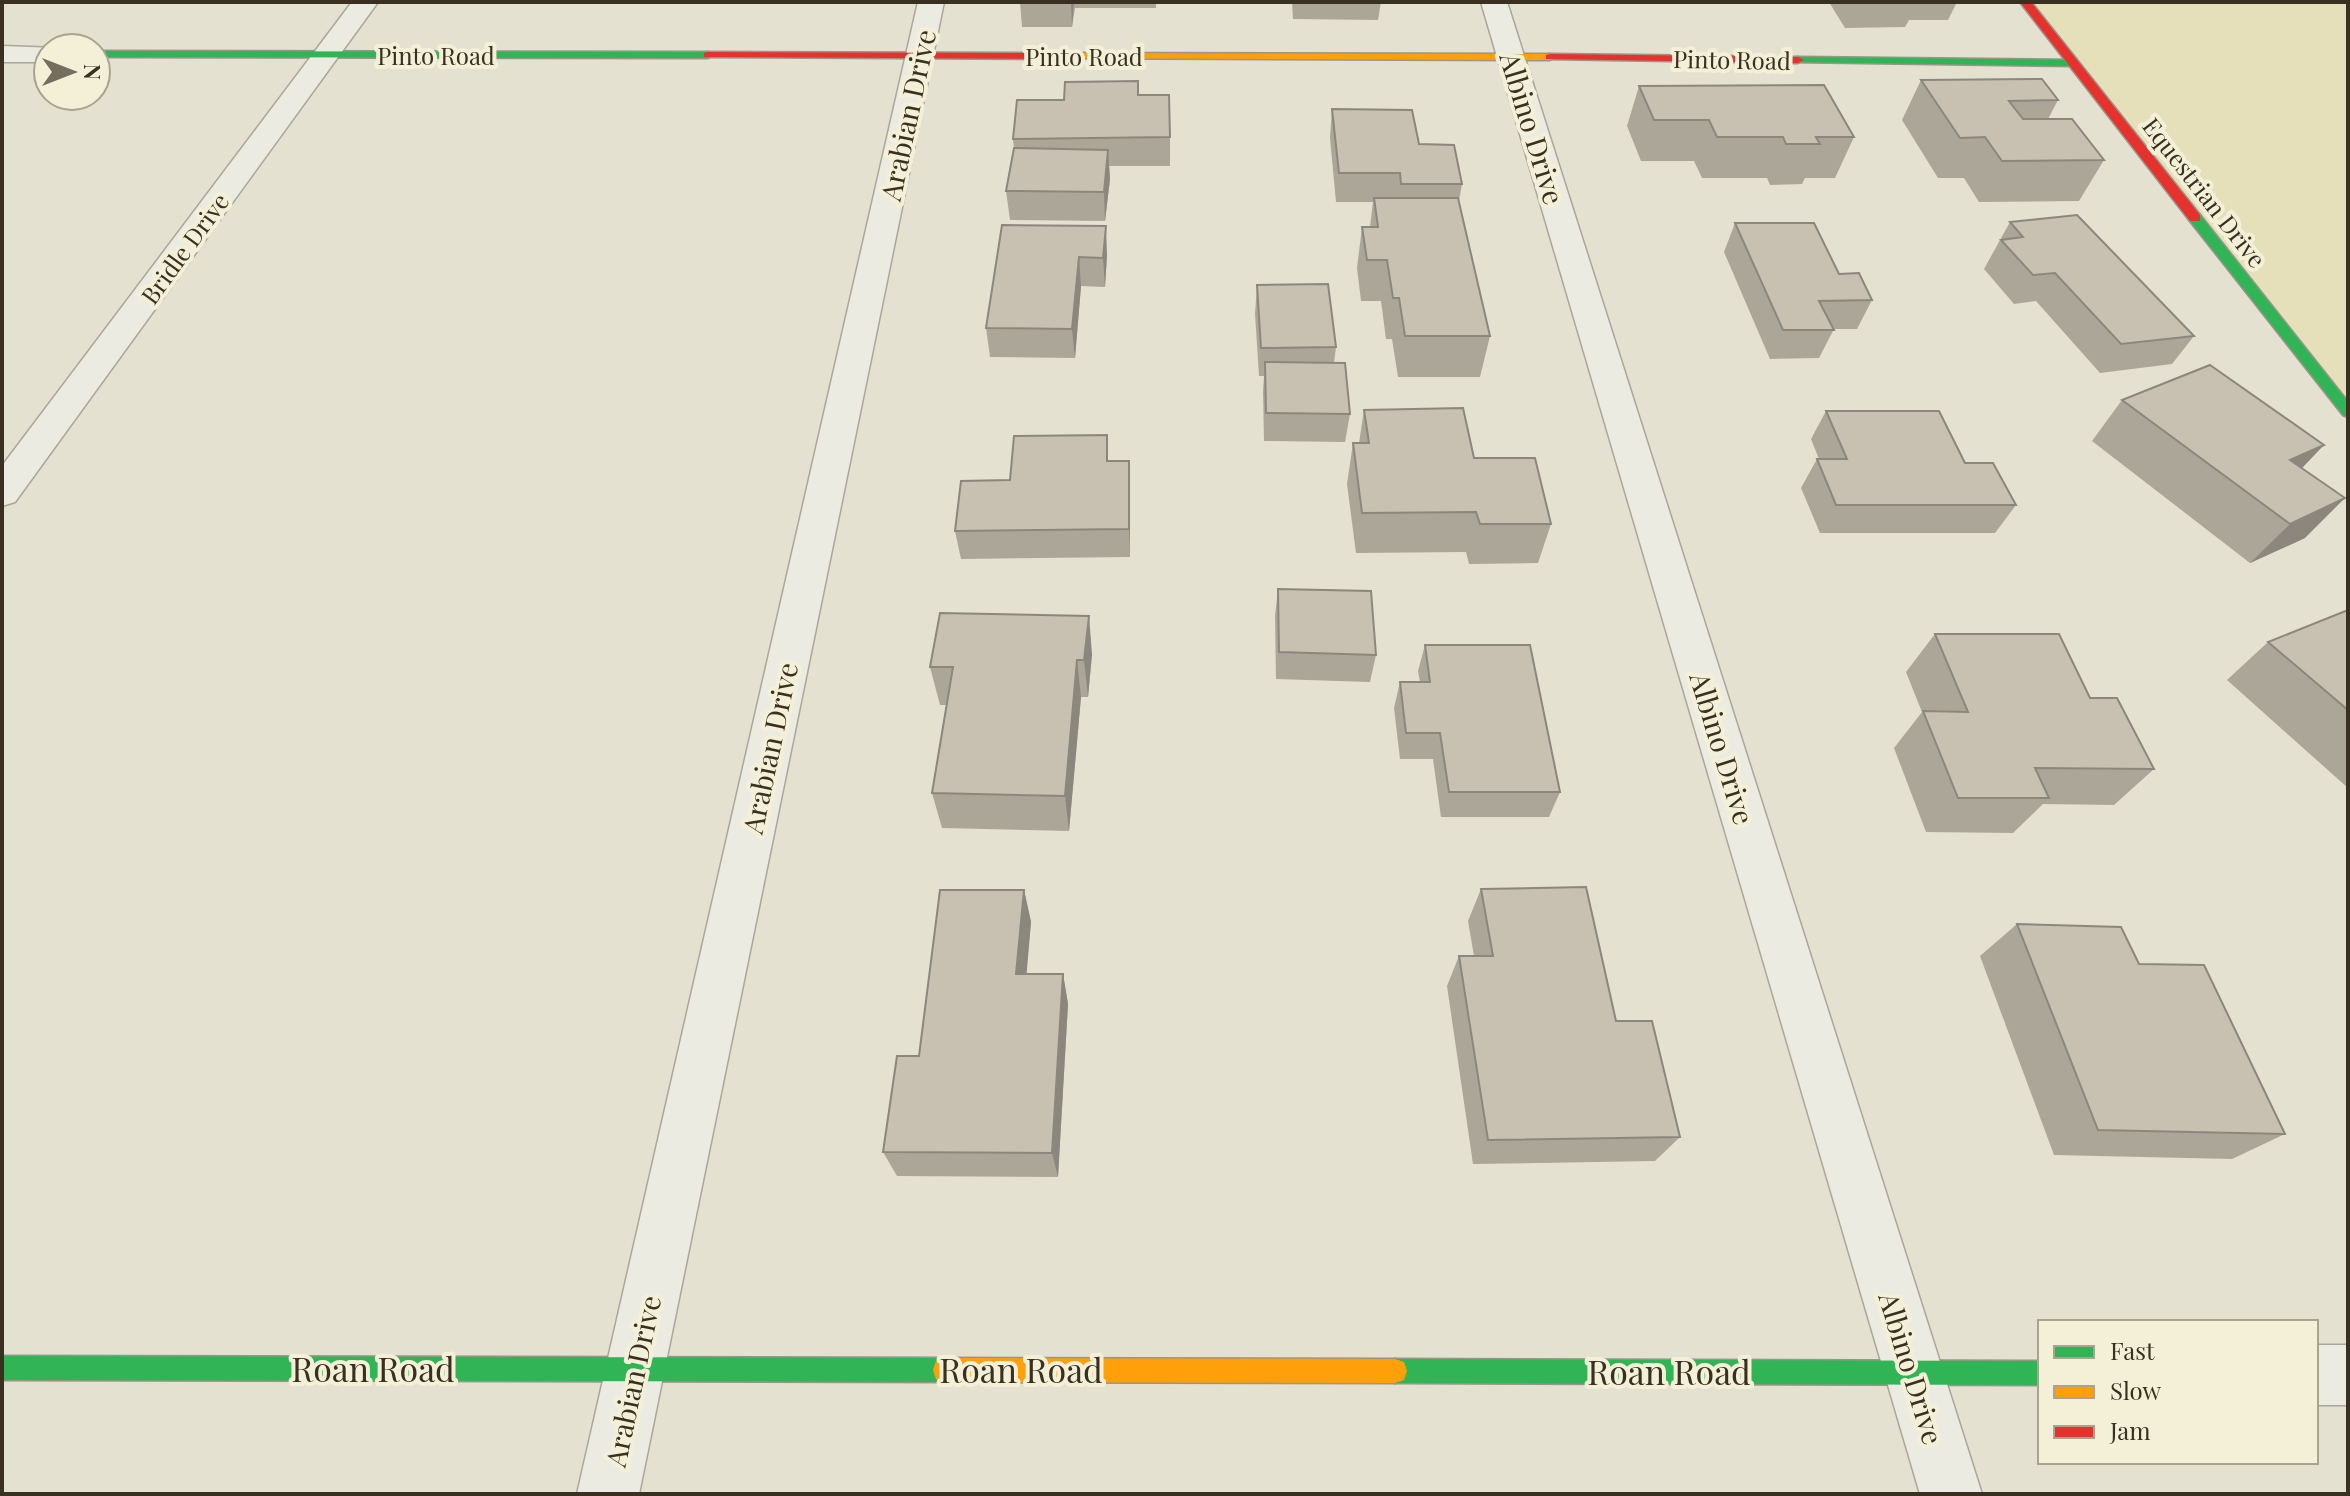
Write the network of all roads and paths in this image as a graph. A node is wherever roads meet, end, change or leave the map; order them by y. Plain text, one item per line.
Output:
1 (365, 2) edge
2 (931, 2) edge
3 (1494, 2) edge
4 (2025, 2) edge
5 (2, 54) edge
6 (32, 54) edge
7 (112, 54) edge
8 (326, 55) junction
9 (919, 56) junction
10 (1511, 57) junction
11 (2073, 63) junction
12 (2348, 412) edge
13 (2, 493) edge
14 (2, 1368) edge
15 (635, 1368) junction
16 (1913, 1372) junction
17 (2038, 1373) edge
18 (2318, 1375) edge
19 (2348, 1375) edge
20 (608, 1494) edge
21 (1951, 1494) edge

1 - 8 street, Bridle Drive
2 - 9 street, Arabian Drive
3 - 10 street, Albino Drive
4 - 11 street, Equestrian Drive
5 - 6 street
7 - 8 street, Pinto Road
8 - 9 street, Pinto Road
8 - 13 street, Bridle Drive
9 - 10 street, Pinto Road
9 - 15 street, Arabian Drive
10 - 11 street, Pinto Road
10 - 16 street, Albino Drive
11 - 12 street, Equestrian Drive
14 - 15 street, Roan Road
15 - 16 street, Roan Road
15 - 20 street, Arabian Drive
16 - 17 street, Roan Road
16 - 21 street, Albino Drive
18 - 19 street

